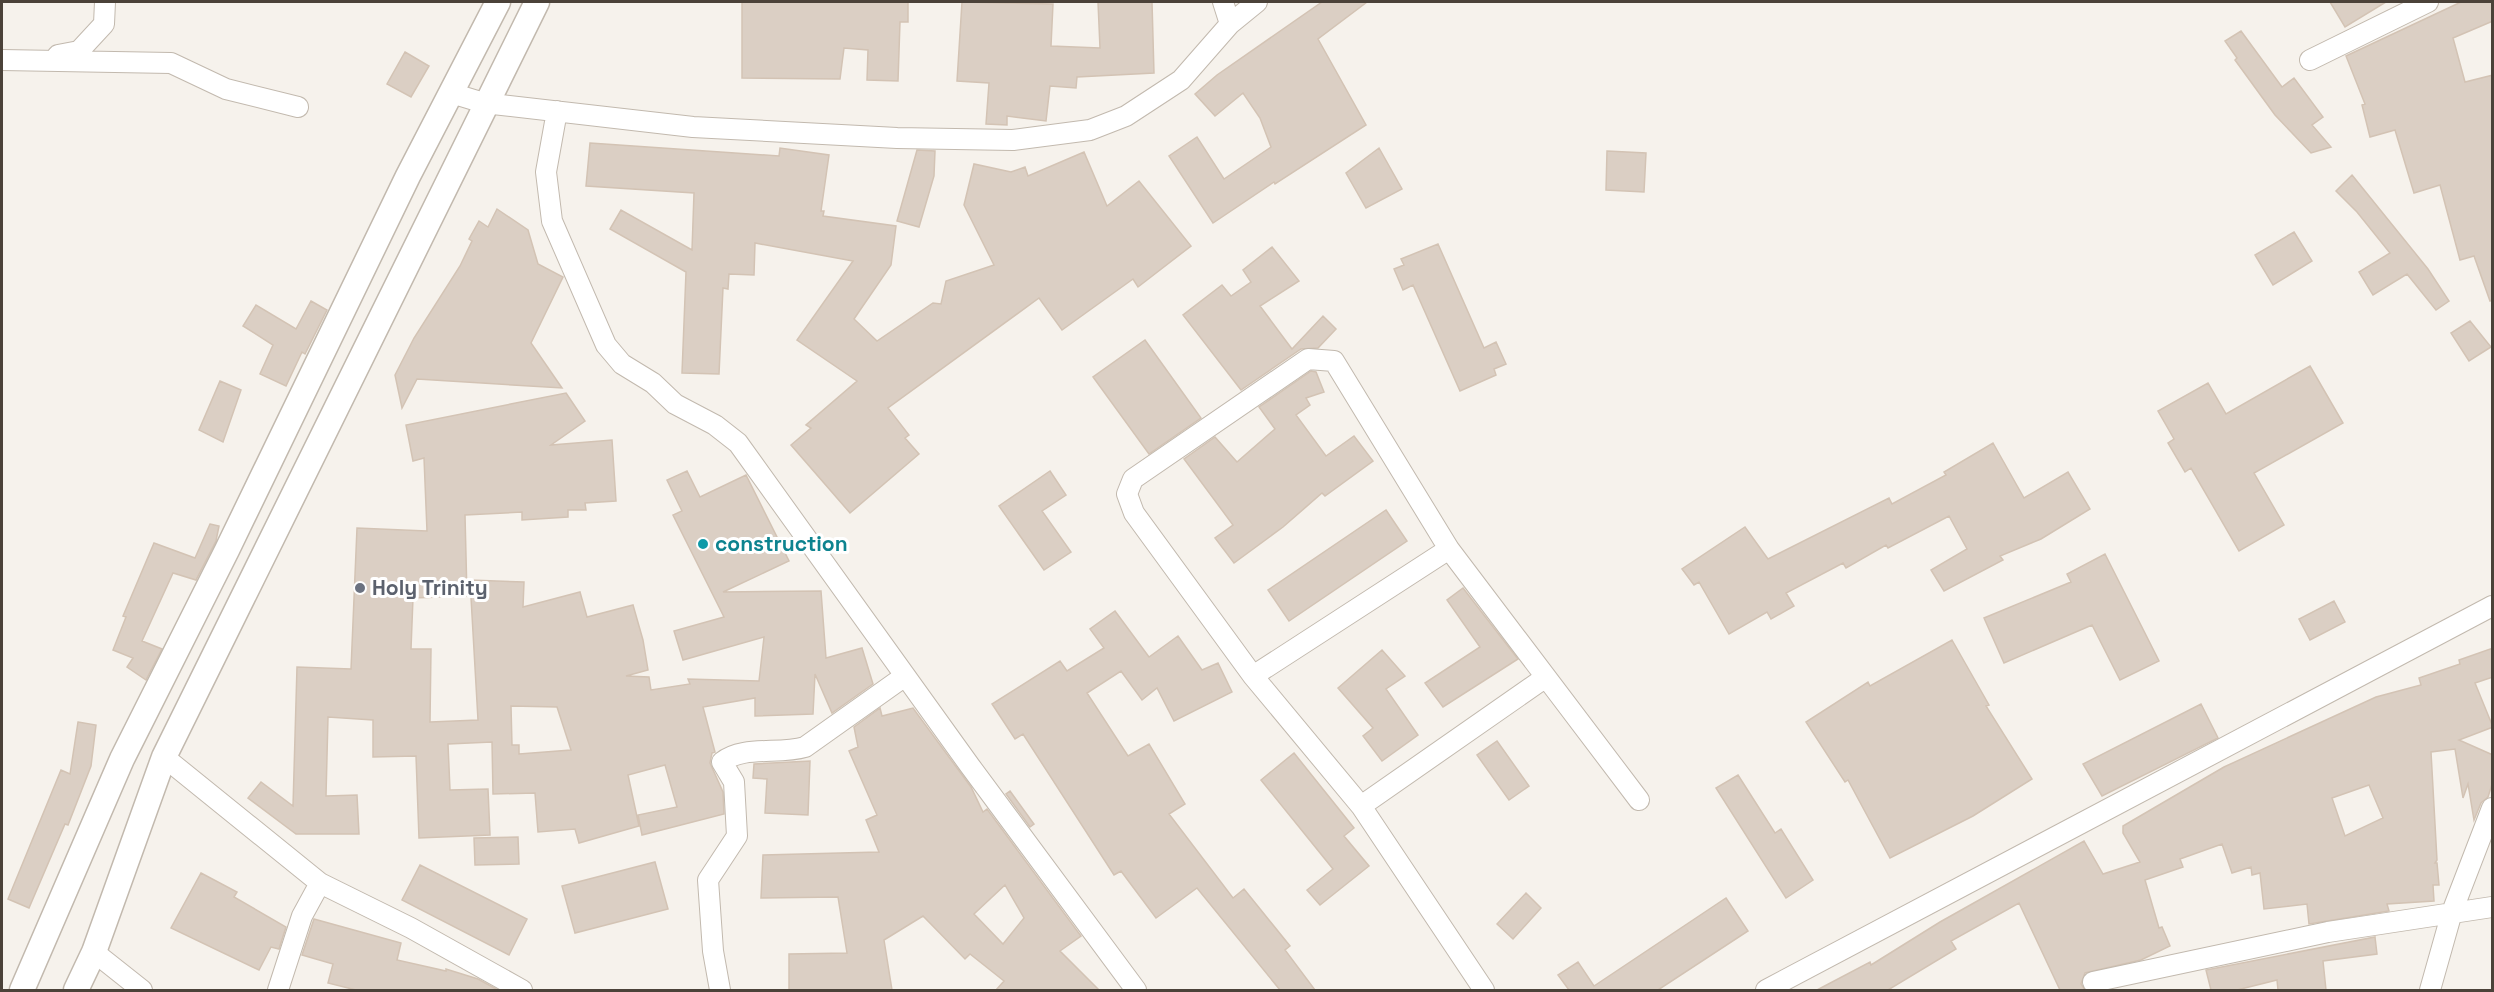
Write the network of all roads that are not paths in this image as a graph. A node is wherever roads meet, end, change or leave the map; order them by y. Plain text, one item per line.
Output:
1 (105, 2) edge
2 (498, 2) edge
3 (537, 2) edge
4 (1223, 2) edge
5 (1257, 2) edge
6 (2428, 2) edge
7 (1230, 24) junction
8 (2, 60) edge
9 (35, 60) junction
10 (2310, 60) dead end
11 (451, 93) junction
12 (484, 104) junction
13 (298, 107) dead end
14 (557, 111) junction
15 (1449, 549) junction
16 (2493, 606) edge
17 (905, 676) junction
18 (1253, 676) junction
19 (1546, 678) junction
20 (164, 757) junction
21 (1639, 800) dead end
22 (1360, 806) junction
23 (2493, 808) edge
24 (320, 884) junction
25 (2493, 907) edge
26 (2452, 912) junction
27 (94, 952) junction
28 (2093, 981) dead end
29 (22, 990) edge
30 (76, 990) edge
31 (142, 990) edge
32 (278, 990) edge
33 (522, 990) edge
34 (720, 990) edge
35 (1137, 990) edge
36 (1484, 990) edge
37 (1766, 990) edge
38 (2430, 990) edge

1 - 9 street
2 - 11 street
3 - 12 street
4 - 7 street
5 - 7 street
6 - 10 street
7 - 14 street
8 - 9 street
9 - 13 street
11 - 12 street
11 - 29 street
12 - 14 street
12 - 20 street
14 - 17 street
15 - 18 street
15 - 18 street
15 - 19 street
16 - 37 street
17 - 34 street
17 - 35 street
18 - 22 street
19 - 21 street
19 - 22 street
20 - 24 street
20 - 27 street
22 - 36 street
23 - 26 street
24 - 32 street
24 - 33 street
25 - 26 street
26 - 28 street
26 - 38 street
27 - 30 street
27 - 31 street

